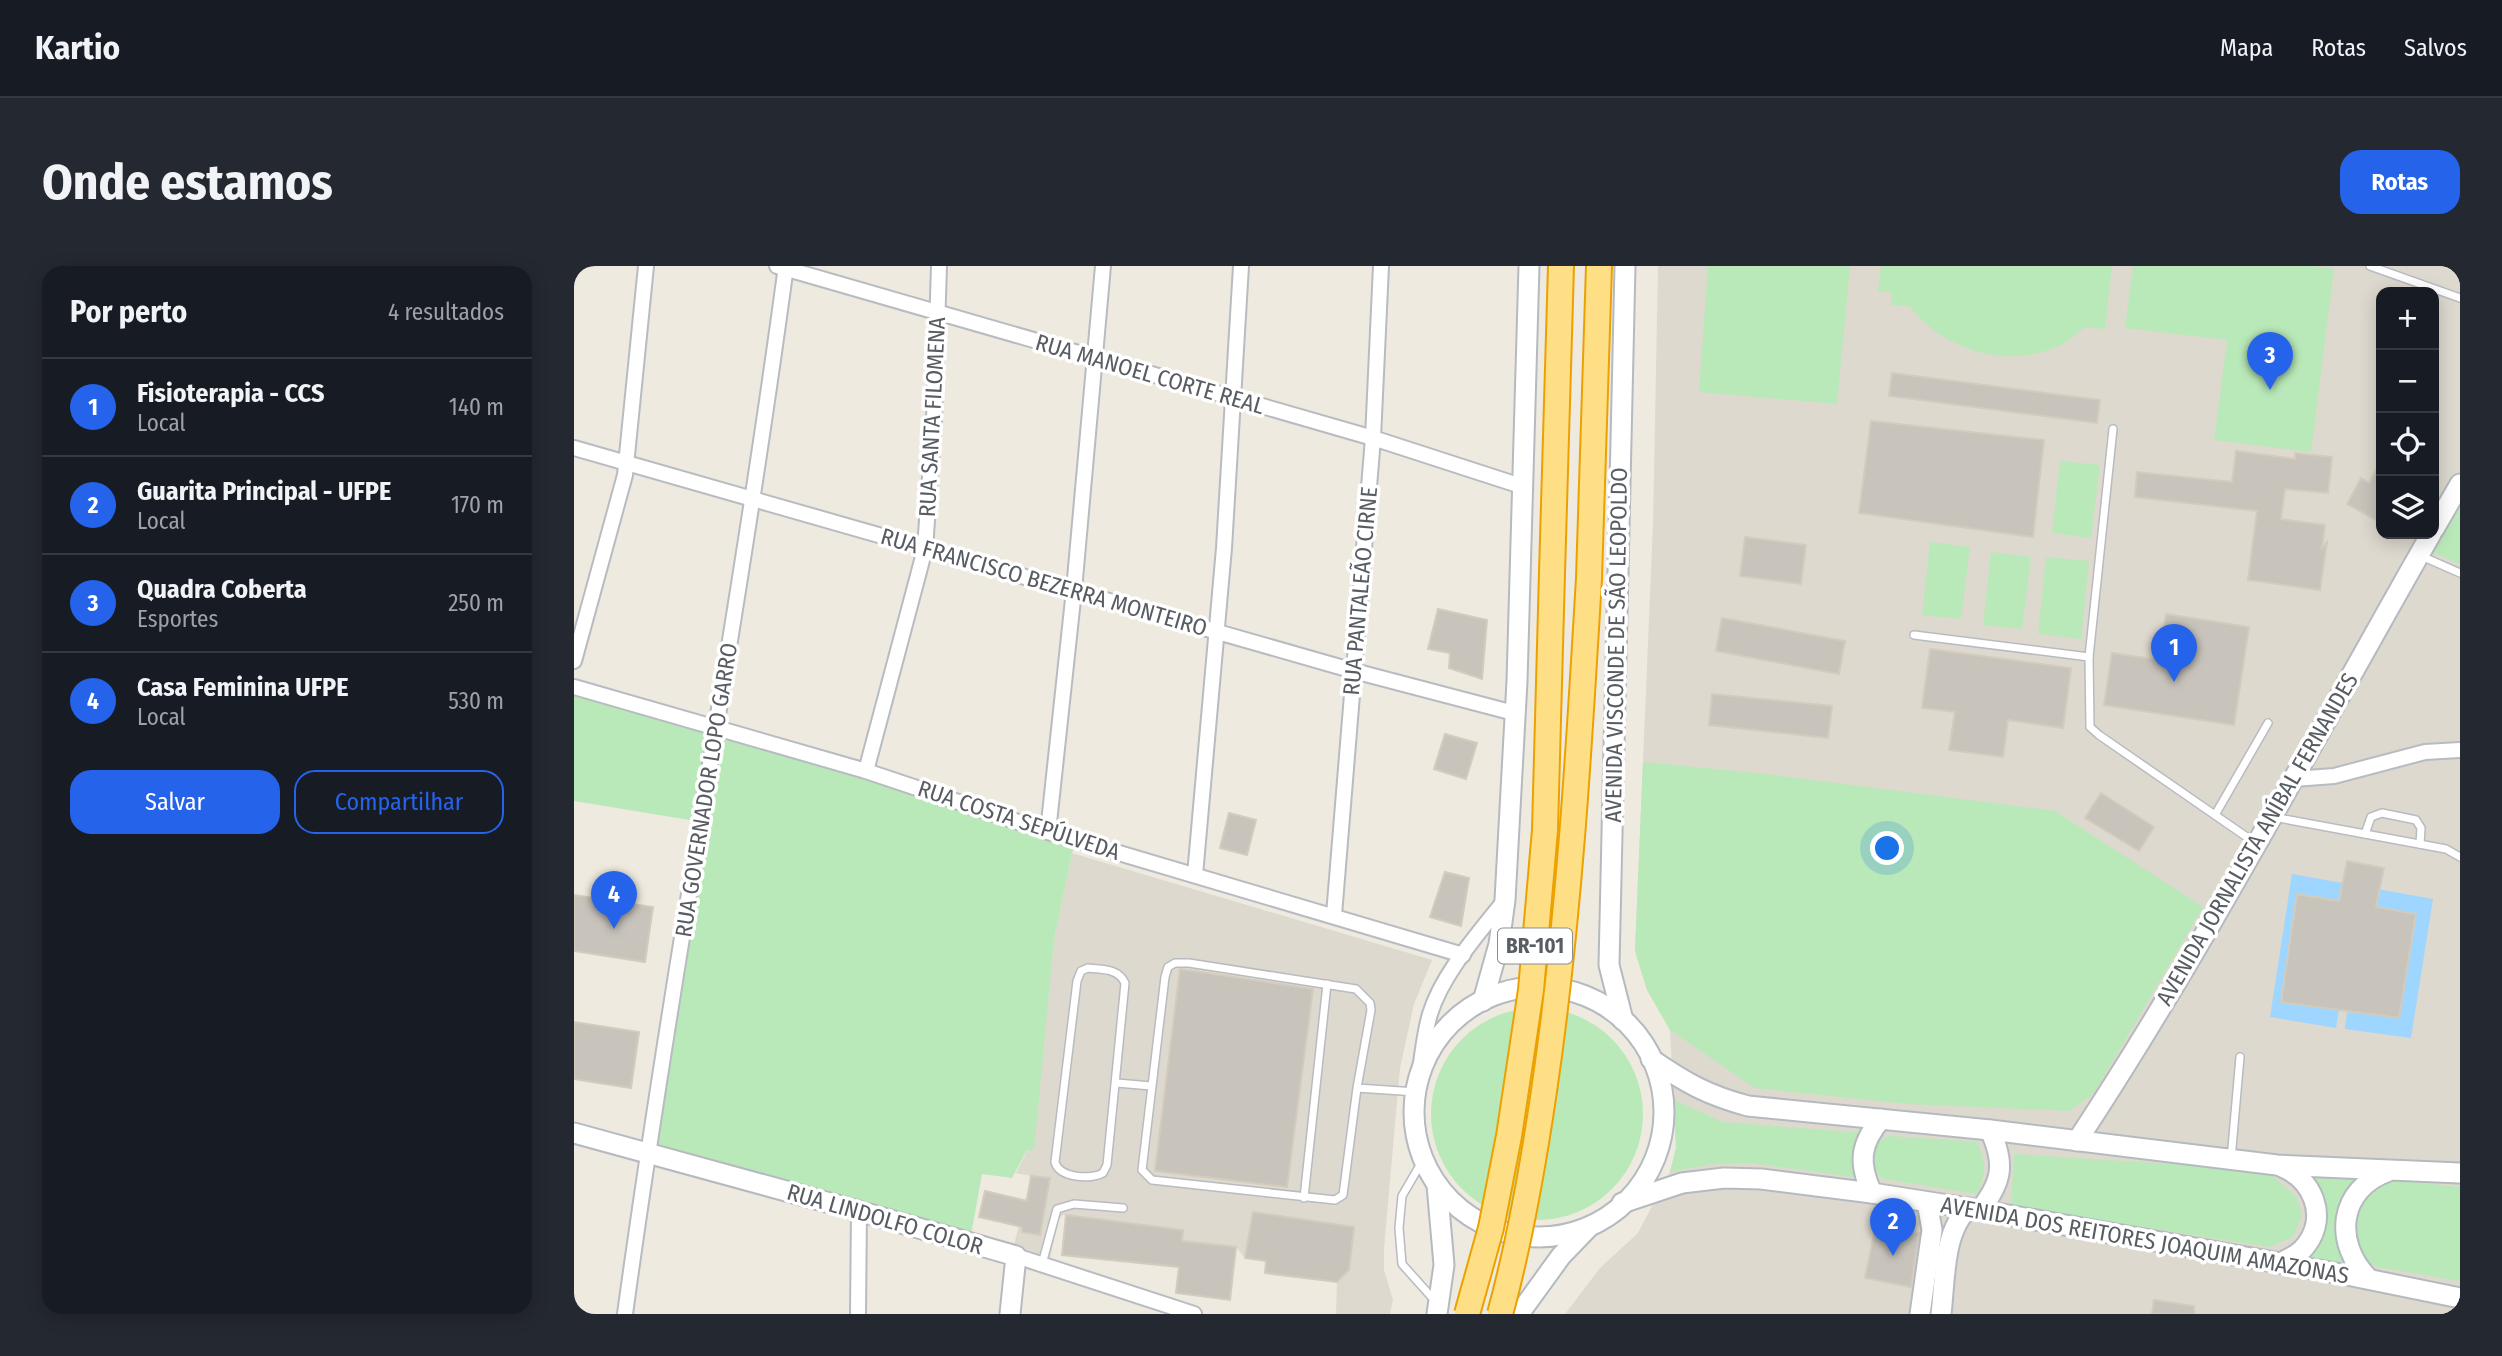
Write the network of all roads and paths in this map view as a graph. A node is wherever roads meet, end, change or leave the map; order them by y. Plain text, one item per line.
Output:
1 (646, 266) edge
2 (939, 266) edge
3 (1103, 266) edge
4 (1241, 266) edge
5 (1381, 266) edge
6 (1529, 266) edge
7 (1561, 266) edge
8 (1599, 266) edge
9 (1625, 266) edge
10 (2370, 266) edge
11 (783, 267) edge
12 (2460, 298) edge
13 (937, 313) junction
14 (1093, 359) junction
15 (1234, 398) junction
16 (2113, 429) dead end
17 (1373, 438) junction
18 (574, 448) edge
19 (625, 463) junction
20 (2460, 484) edge
21 (1521, 485) junction
22 (751, 497) junction
23 (2439, 520) edge
24 (2428, 539) edge
25 (925, 549) junction
26 (2419, 555) junction
27 (2460, 573) edge
28 (1074, 590) junction
29 (1216, 632) junction
30 (1914, 635) dead end
31 (2089, 657) junction
32 (574, 661) edge
33 (1354, 671) junction
34 (574, 687) edge
35 (1514, 713) junction
36 (2268, 723) dead end
37 (715, 729) junction
38 (2460, 750) edge
39 (866, 771) junction
40 (2294, 779) junction
41 (2215, 815) junction
42 (2273, 817) junction
43 (1048, 832) junction
44 (2365, 834) junction
45 (2420, 844) junction
46 (2258, 845) junction
47 (2460, 857) edge
48 (1195, 875) junction
49 (1505, 900) junction
50 (1334, 915) junction
51 (1464, 956) junction
52 (1327, 984) junction
53 (1483, 1001) junction
54 (1623, 1021) junction
55 (2240, 1057) dead end
56 (1651, 1059) junction
57 (1116, 1083) junction
58 (1417, 1085) junction
59 (1151, 1086) junction
60 (1357, 1088) junction
61 (1881, 1119) junction
62 (1990, 1130) junction
63 (574, 1133) edge
64 (2077, 1141) junction
65 (647, 1154) junction
66 (1423, 1160) junction
67 (2231, 1160) junction
68 (2277, 1165) junction
69 (2393, 1169) junction
70 (2460, 1173) edge
71 (1437, 1184) junction
72 (1872, 1193) junction
73 (1304, 1198) junction
74 (1927, 1202) junction
75 (1622, 1203) junction
76 (1123, 1208) dead end
77 (1975, 1209) junction
78 (859, 1211) junction
79 (1591, 1225) junction
80 (1016, 1256) junction
81 (2280, 1263) junction
82 (1042, 1265) junction
83 (2369, 1279) junction
84 (2460, 1298) edge
85 (1438, 1310) edge
86 (625, 1314) edge
87 (858, 1314) edge
88 (1010, 1314) edge
89 (1194, 1314) edge
90 (1467, 1314) edge
91 (1500, 1314) edge
92 (1519, 1314) edge
93 (1920, 1314) edge
94 (1941, 1314) edge

1 - 19 street
2 - 13 street, RUA SANTA FILOMENA
3 - 14 street
4 - 15 street
5 - 17 street, RUA PANTALEÃO CIRNE
6 - 21 street
7 - 90 highway, BR-101, bridge
8 - 91 highway, AVENIDA VISCONDE DE SÃO LEOPOLDO / BR-101, bridge
9 - 54 street, AVENIDA VISCONDE DE SÃO LEOPOLDO
10 - 12 lane
11 - 13 street, RUA MANOEL CORTE REAL
11 - 22 street, RUA GOVERNADOR LOPO GARRO
13 - 14 street, RUA MANOEL CORTE REAL
13 - 25 street, RUA SANTA FILOMENA
14 - 15 street, RUA MANOEL CORTE REAL
14 - 28 street
15 - 17 street, RUA MANOEL CORTE REAL
15 - 29 street
16 - 31 lane
17 - 21 street, RUA MANOEL CORTE REAL
17 - 33 street, RUA PANTALEÃO CIRNE
18 - 19 street, RUA FRANCISCO BEZERRA MONTEIRO
19 - 22 street, RUA FRANCISCO BEZERRA MONTEIRO
19 - 32 street
20 - 23 street
21 - 35 street
22 - 25 street, RUA FRANCISCO BEZERRA MONTEIRO
22 - 37 street, RUA GOVERNADOR LOPO GARRO
24 - 26 street, AVENIDA JORNALISTA ANÍBAL FERNANDES
25 - 28 street, RUA FRANCISCO BEZERRA MONTEIRO
25 - 39 street, RUA SANTA FILOMENA
26 - 27 lane
26 - 40 street, AVENIDA JORNALISTA ANÍBAL FERNANDES
28 - 29 street, RUA FRANCISCO BEZERRA MONTEIRO
28 - 43 street
29 - 33 street, RUA FRANCISCO BEZERRA MONTEIRO
29 - 48 street
30 - 31 lane
31 - 41 lane
33 - 35 street, RUA FRANCISCO BEZERRA MONTEIRO
33 - 50 street, RUA PANTALEÃO CIRNE
34 - 37 street, RUA COSTA SEPÚLVEDA
35 - 49 street
36 - 41 lane
37 - 39 street, RUA COSTA SEPÚLVEDA
37 - 65 street, RUA GOVERNADOR LOPO GARRO
38 - 40 street
39 - 43 street, RUA COSTA SEPÚLVEDA
40 - 42 street, AVENIDA JORNALISTA ANÍBAL FERNANDES
41 - 46 lane
42 - 44 lane
42 - 46 street, AVENIDA JORNALISTA ANÍBAL FERNANDES
43 - 48 street, RUA COSTA SEPÚLVEDA
44 - 45 lane
44 - 45 lane
45 - 47 lane
46 - 64 street, AVENIDA JORNALISTA ANÍBAL FERNANDES
48 - 50 street, RUA COSTA SEPÚLVEDA
49 - 51 street
49 - 53 street
50 - 51 street, RUA COSTA SEPÚLVEDA
51 - 58 street
52 - 59 lane
52 - 60 lane
52 - 73 lane
53 - 54 street
53 - 58 street
54 - 56 street
55 - 67 lane
56 - 61 street
56 - 75 street
57 - 57 lane
57 - 59 lane
58 - 60 lane
58 - 66 street
59 - 73 lane
60 - 73 lane
61 - 62 street
61 - 72 street
62 - 64 street
62 - 77 street
63 - 65 street, RUA LINDOLFO COLOR
64 - 67 street
65 - 78 street, RUA LINDOLFO COLOR
65 - 86 street, RUA GOVERNADOR LOPO GARRO
66 - 71 street
66 - 85 lane
67 - 68 street
68 - 69 street
68 - 81 street
69 - 70 street
69 - 83 street
71 - 79 street
71 - 85 street
72 - 74 street, AVENIDA DOS REITORES JOAQUIM AMAZONAS
72 - 75 street, AVENIDA DOS REITORES JOAQUIM AMAZONAS
74 - 77 street, AVENIDA DOS REITORES JOAQUIM AMAZONAS
74 - 93 street
75 - 79 street
76 - 82 lane
77 - 81 street, AVENIDA DOS REITORES JOAQUIM AMAZONAS
77 - 94 street
78 - 80 street, RUA LINDOLFO COLOR
78 - 87 street
79 - 92 street
80 - 82 street, RUA LINDOLFO COLOR
80 - 88 street
81 - 83 street, AVENIDA DOS REITORES JOAQUIM AMAZONAS
82 - 89 street, RUA LINDOLFO COLOR
83 - 84 street, AVENIDA DOS REITORES JOAQUIM AMAZONAS

